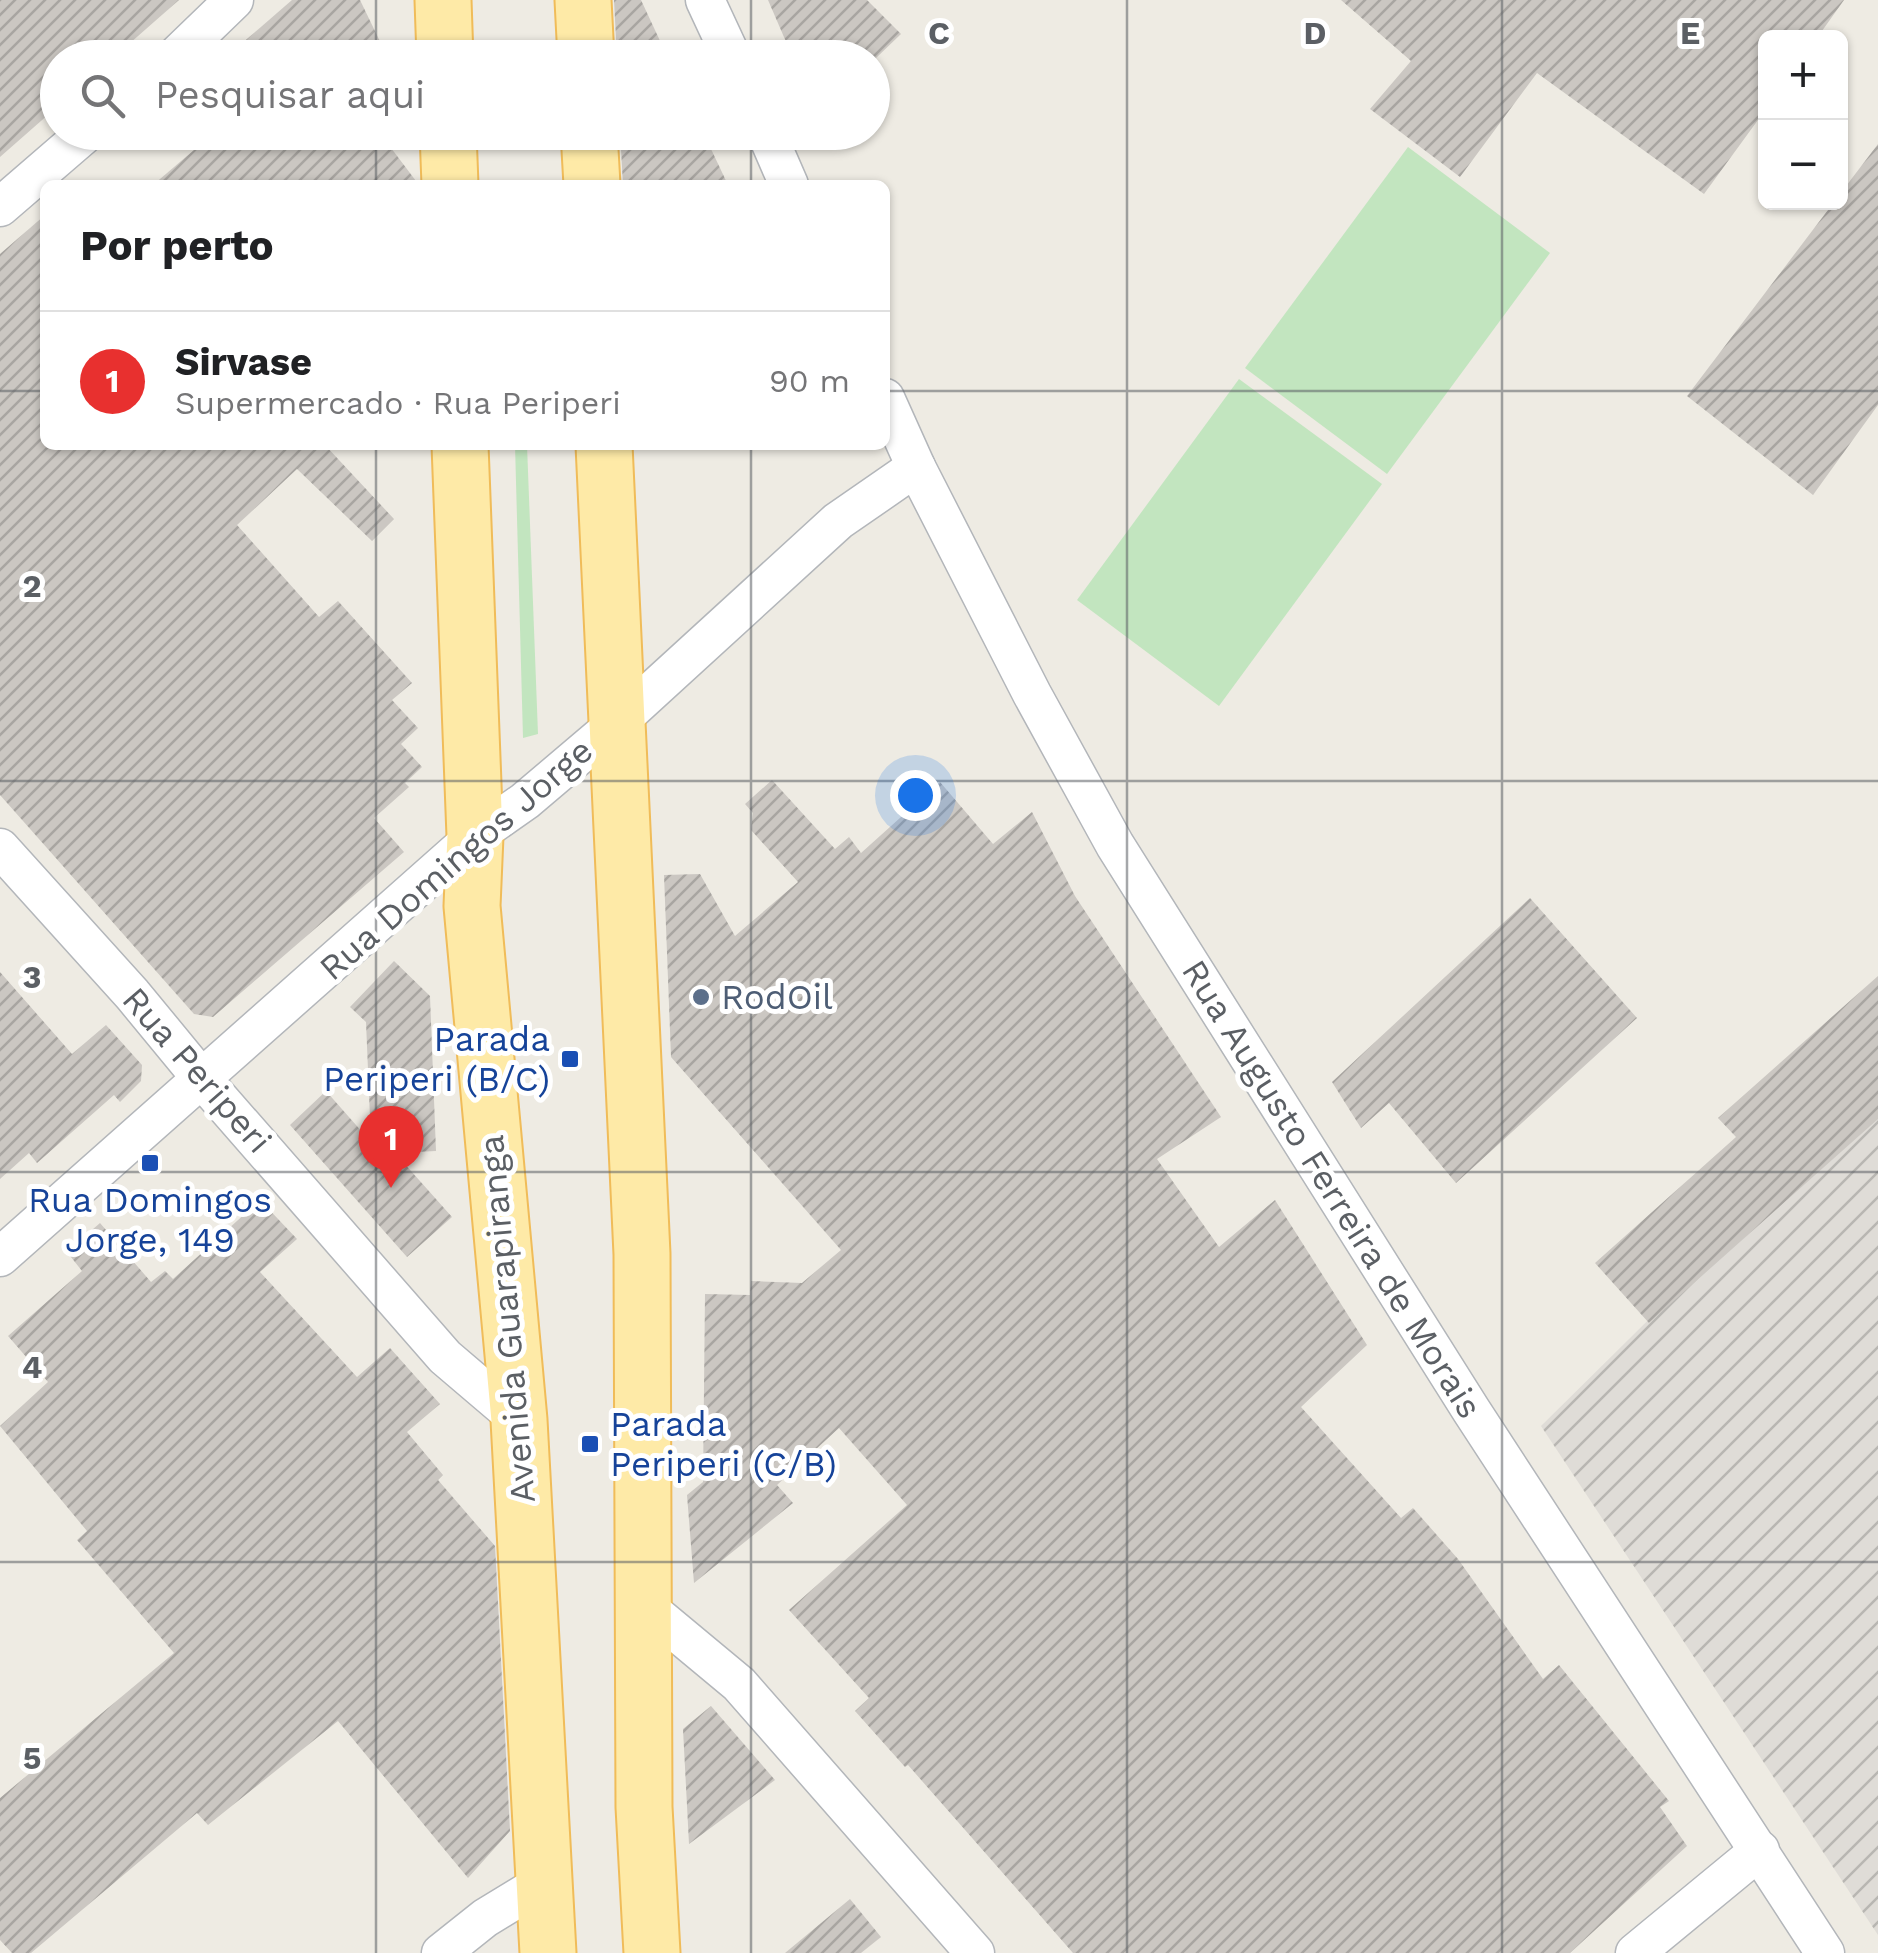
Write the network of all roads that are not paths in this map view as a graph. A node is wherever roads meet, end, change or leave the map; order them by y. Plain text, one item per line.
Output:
1 (234, 0) edge
2 (443, 0) edge
3 (583, 0) edge
4 (705, 0) edge
5 (193, 40) edge
6 (444, 40) edge
7 (585, 40) edge
8 (724, 40) edge
9 (66, 150) edge
10 (449, 150) edge
11 (590, 150) edge
12 (774, 150) edge
13 (450, 180) edge
14 (592, 180) edge
15 (788, 180) edge
16 (0, 207) edge
17 (890, 409) edge
18 (460, 450) edge
19 (604, 450) edge
20 (916, 468) junction
21 (617, 722) junction
22 (475, 836) junction
23 (0, 848) edge
24 (202, 1080) junction
25 (0, 1257) edge
26 (519, 1420) junction
27 (644, 1605) junction
28 (1760, 1850) junction
29 (544, 1882) junction
30 (441, 1953) edge
31 (548, 1953) edge
32 (652, 1953) edge
33 (974, 1953) edge
34 (1635, 1953) edge
35 (1825, 1953) edge

1 - 5 street
2 - 6 main road
3 - 7 main road
4 - 8 street
9 - 16 street
10 - 13 main road
11 - 14 main road
12 - 15 street
17 - 20 street, Rua Augusto Ferreira de Morais
18 - 22 main road, Avenida Guarapiranga
19 - 21 main road
20 - 21 street, Rua Domingos Jorge
20 - 28 street, Rua Augusto Ferreira de Morais
21 - 22 street, Rua Domingos Jorge
21 - 27 main road
22 - 24 street, Rua Domingos Jorge
22 - 26 main road, Avenida Guarapiranga
23 - 24 street, Rua Periperi
24 - 25 street, Rua Domingos Jorge
24 - 26 street, Rua Periperi
26 - 29 main road, Avenida Guarapiranga
27 - 32 main road
27 - 33 street
28 - 34 street
28 - 35 street, Rua Augusto Ferreira de Morais
29 - 30 street
29 - 31 main road, Avenida Guarapiranga

